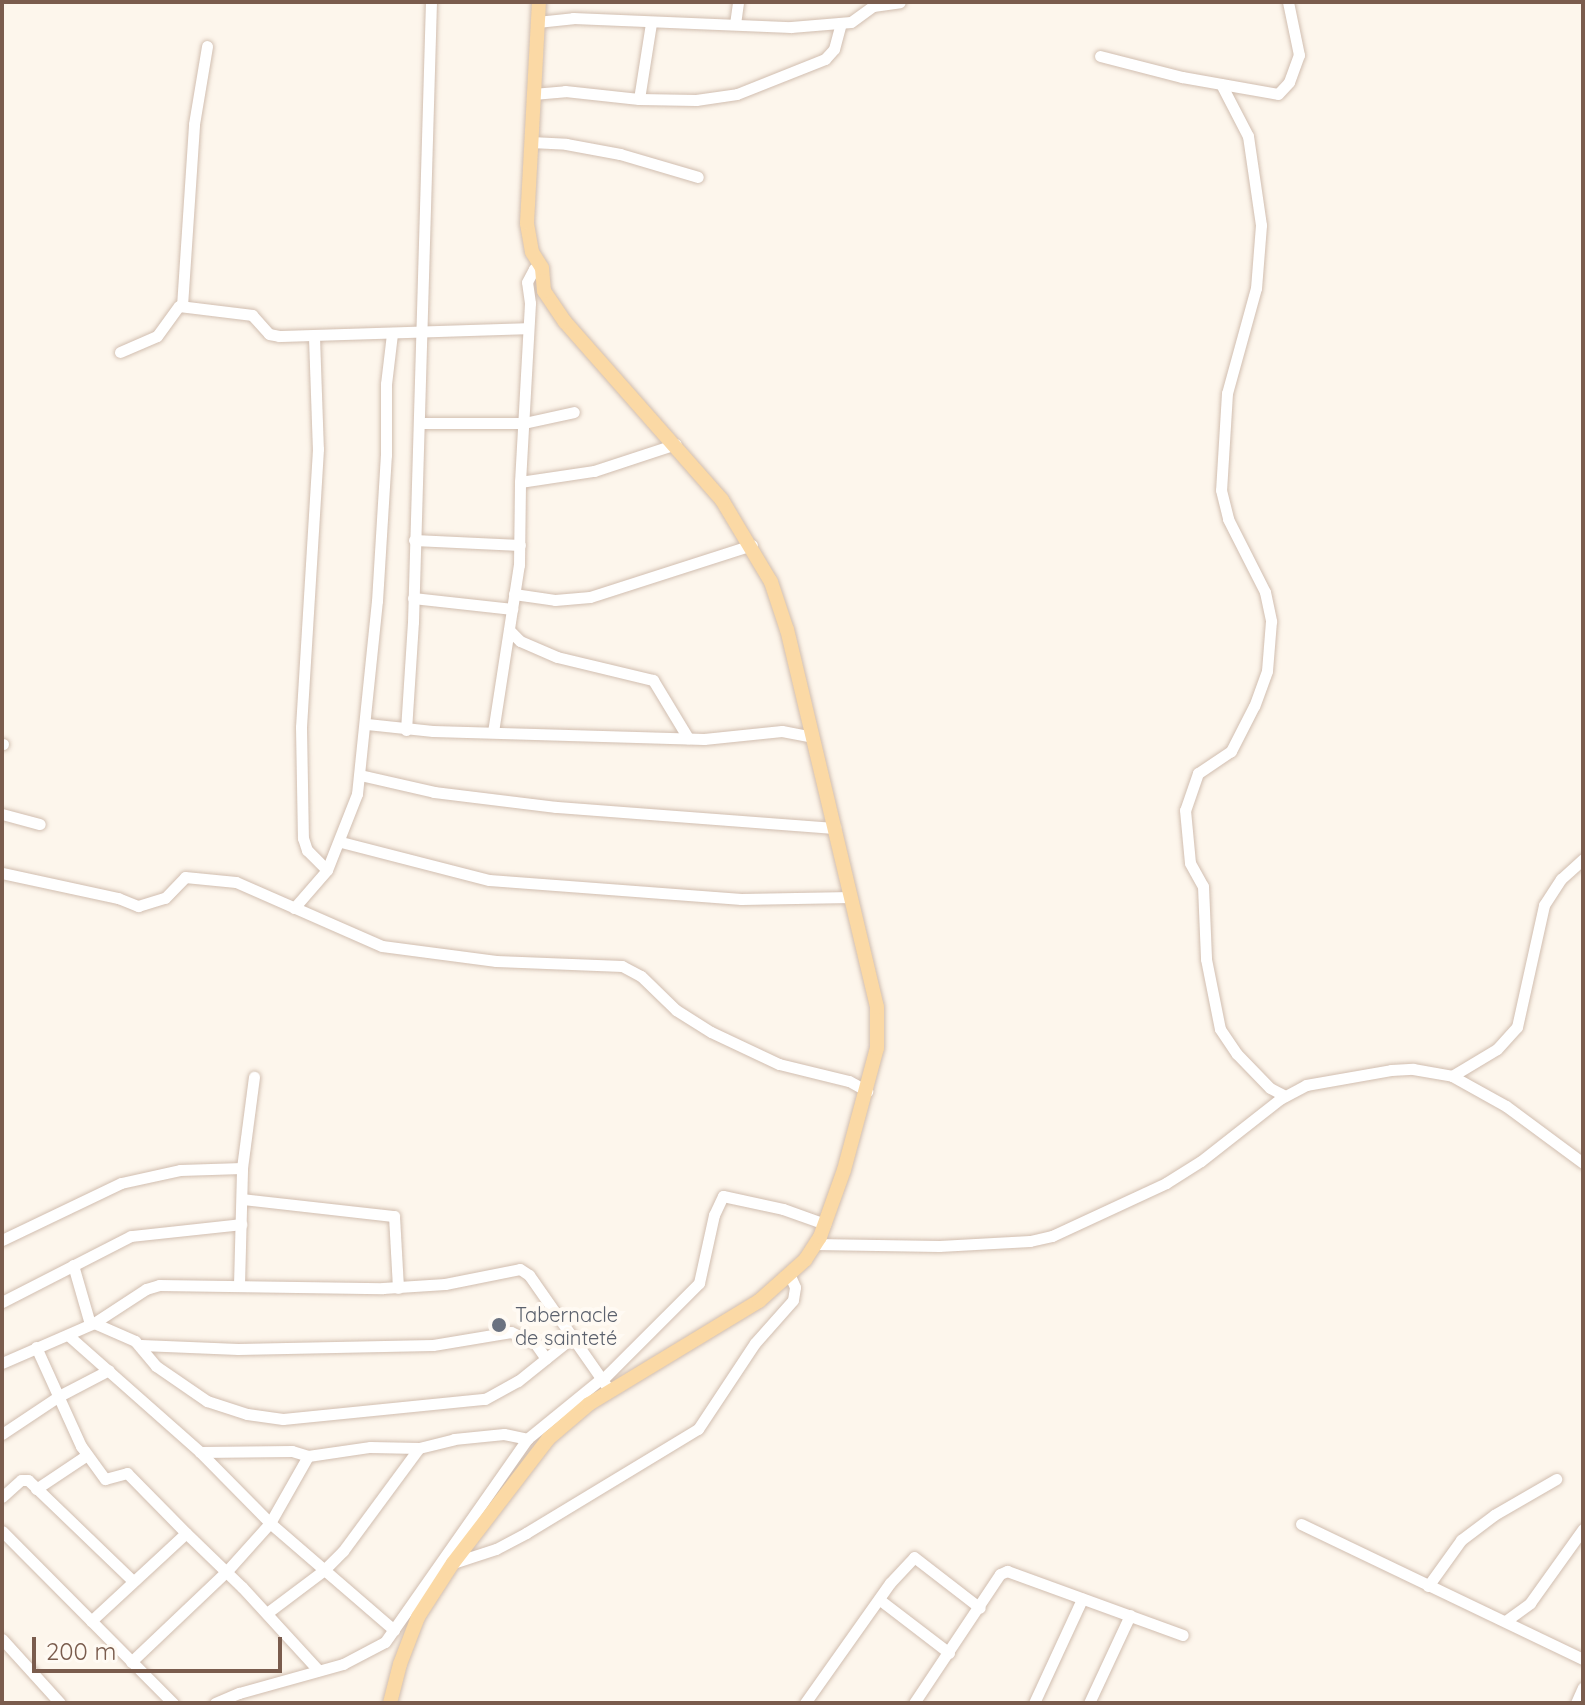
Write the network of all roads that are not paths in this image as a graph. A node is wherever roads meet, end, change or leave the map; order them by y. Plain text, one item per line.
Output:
1 (431, 2) edge
2 (539, 2) edge
3 (738, 2) edge
4 (900, 2) edge
5 (1288, 2) edge
6 (537, 22) junction
7 (651, 23) junction
8 (841, 23) junction
9 (735, 24) junction
10 (207, 46) dead end
11 (1100, 56) dead end
12 (1221, 84) junction
13 (533, 94) junction
14 (639, 99) junction
15 (531, 142) junction
16 (698, 177) dead end
17 (542, 268) junction
18 (182, 306) junction
19 (527, 328) junction
20 (420, 332) junction
21 (392, 334) junction
22 (314, 337) junction
23 (120, 352) dead end
24 (574, 412) dead end
25 (419, 423) junction
26 (524, 423) junction
27 (676, 444) junction
28 (520, 482) junction
29 (414, 540) junction
30 (520, 545) junction
31 (752, 545) junction
32 (514, 594) junction
33 (413, 598) junction
34 (512, 609) junction
35 (510, 631) junction
36 (367, 724) junction
37 (406, 730) junction
38 (493, 732) junction
39 (812, 737) junction
40 (688, 738) junction
41 (360, 775) junction
42 (2, 814) edge
43 (40, 824) dead end
44 (835, 828) junction
45 (341, 842) junction
46 (1583, 859) edge
47 (327, 870) junction
48 (2, 873) edge
49 (851, 897) junction
50 (294, 908) junction
51 (1452, 1076) junction
52 (254, 1077) dead end
53 (1270, 1088) junction
54 (867, 1091) junction
55 (1285, 1096) junction
56 (1271, 1106) junction
57 (1583, 1163) edge
58 (242, 1168) junction
59 (242, 1199) junction
60 (241, 1224) junction
61 (825, 1224) junction
62 (2, 1240) edge
63 (815, 1244) junction
64 (73, 1265) junction
65 (790, 1276) junction
66 (239, 1285) junction
67 (398, 1288) junction
68 (2, 1302) edge
69 (92, 1324) junction
70 (69, 1336) junction
71 (573, 1337) junction
72 (141, 1345) junction
73 (36, 1347) junction
74 (546, 1359) junction
75 (2, 1363) edge
76 (109, 1370) junction
77 (605, 1383) junction
78 (59, 1396) junction
79 (2, 1434) edge
80 (527, 1439) junction
81 (419, 1448) junction
82 (200, 1452) junction
83 (87, 1455) junction
84 (308, 1456) junction
85 (1556, 1479) dead end
86 (36, 1489) junction
87 (2, 1497) edge
88 (270, 1523) junction
89 (1301, 1524) dead end
90 (1583, 1529) edge
91 (2, 1531) edge
92 (186, 1533) junction
93 (466, 1535) junction
94 (453, 1563) junction
95 (324, 1570) junction
96 (226, 1572) junction
97 (132, 1580) junction
98 (1428, 1586) junction
99 (1082, 1599) junction
100 (880, 1600) junction
101 (980, 1608) junction
102 (267, 1613) junction
103 (1130, 1615) junction
104 (1507, 1620) junction
105 (91, 1621) junction
106 (394, 1630) junction
107 (1183, 1635) dead end
108 (2, 1639) edge
109 (949, 1653) junction
110 (1583, 1659) edge
111 (131, 1662) junction
112 (318, 1670) junction
113 (60, 1703) edge
114 (173, 1703) edge
115 (215, 1703) edge
116 (390, 1703) edge
117 (805, 1703) edge
118 (914, 1703) edge
119 (1034, 1703) edge
120 (1089, 1703) edge

1 - 20 street
2 - 6 main road
3 - 9 street
4 - 8 street
5 - 12 street
6 - 7 street
6 - 13 main road
7 - 9 street
7 - 14 street
8 - 9 street
8 - 14 street
10 - 18 street
11 - 12 street
12 - 53 street
13 - 14 street
13 - 15 main road
15 - 16 street
15 - 17 main road
17 - 19 street
17 - 27 main road
18 - 22 street
18 - 23 street
19 - 20 street
19 - 26 street
20 - 21 street
20 - 25 street
21 - 22 street
21 - 36 street
22 - 47 street
24 - 26 street
25 - 26 street
25 - 29 street
26 - 28 street
27 - 28 street
27 - 31 main road
28 - 30 street
29 - 30 street
29 - 33 street
30 - 32 street
31 - 32 street
31 - 39 main road
32 - 34 street
33 - 34 street
33 - 37 street
34 - 35 street
35 - 38 street
35 - 40 street
36 - 37 street
36 - 41 street
37 - 38 street
38 - 40 street
39 - 40 street
39 - 44 main road
41 - 44 street
41 - 45 street
42 - 43 street
44 - 49 main road
45 - 47 street
45 - 49 street
46 - 51 street
47 - 50 street
48 - 50 street
49 - 54 main road
50 - 54 street
51 - 55 street
51 - 57 street
52 - 58 street
53 - 55 street
53 - 56 street
54 - 61 main road
55 - 56 street
56 - 63 street
58 - 59 street
58 - 62 street
59 - 60 street
59 - 67 street
60 - 64 street
60 - 66 street
61 - 63 main road
61 - 77 street
63 - 65 main road
64 - 68 street
64 - 69 street
65 - 77 main road
65 - 94 street
66 - 67 street
66 - 69 street
67 - 71 street
69 - 70 street
69 - 72 street
70 - 73 street
70 - 76 street
71 - 74 street
71 - 77 street
72 - 74 street
72 - 74 street
73 - 75 street
73 - 78 street
76 - 78 street
76 - 82 street
77 - 80 street
77 - 93 main road
78 - 79 street
78 - 83 street
80 - 81 street
80 - 93 street
81 - 84 street
81 - 95 street
82 - 84 street
82 - 88 street
83 - 86 street
83 - 92 street
84 - 88 street
85 - 98 street
86 - 87 street
86 - 97 street
88 - 95 street
88 - 96 street
89 - 98 street
90 - 104 street
91 - 105 street
92 - 96 street
92 - 97 street
93 - 94 main road
93 - 106 street
94 - 116 main road
95 - 102 street
95 - 106 street
96 - 102 street
96 - 111 street
97 - 105 street
98 - 104 street
99 - 101 street
99 - 103 street
99 - 119 street
100 - 101 street
100 - 109 street
100 - 117 street
101 - 109 street
102 - 112 street
103 - 107 street
103 - 120 street
104 - 110 street
105 - 111 street
106 - 112 street
108 - 113 street
109 - 118 street
111 - 114 street
112 - 115 street

